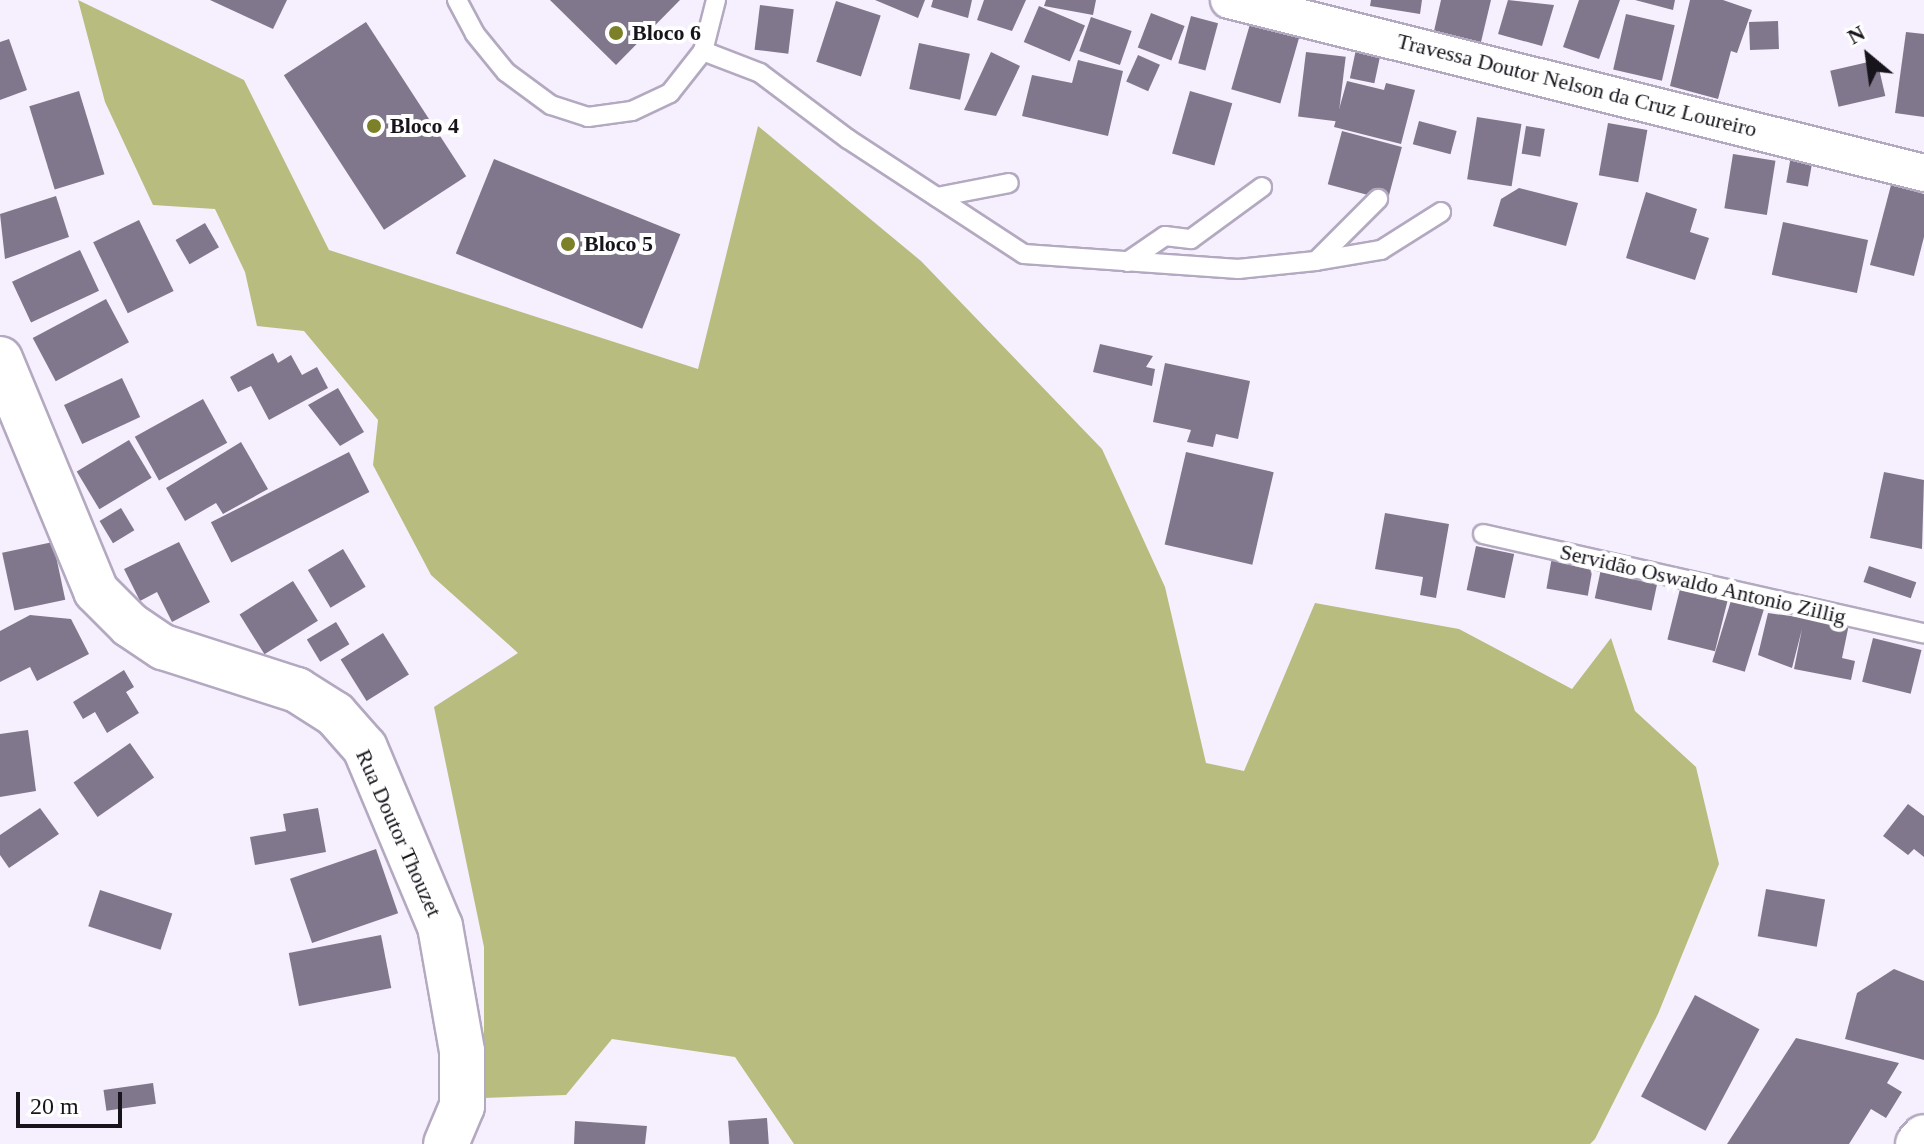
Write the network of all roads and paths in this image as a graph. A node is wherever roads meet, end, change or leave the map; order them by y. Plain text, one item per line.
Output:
1 (457, 0) edge
2 (716, 0) edge
3 (1229, 0) edge
4 (703, 51) junction
5 (1924, 173) edge
6 (1009, 183) dead end
7 (1262, 187) dead end
8 (937, 197) junction
9 (1378, 199) dead end
10 (1441, 212) dead end
11 (1316, 261) junction
12 (1127, 262) junction
13 (0, 359) edge
14 (1483, 534) dead end
15 (1924, 633) edge
16 (1924, 1137) edge
17 (446, 1144) edge
18 (1918, 1144) edge

1 - 4 lane
2 - 4 lane
3 - 5 street, Travessa Doutor Nelson da Cruz Loureiro
4 - 8 lane
6 - 8 lane
7 - 12 lane
8 - 12 lane
9 - 11 lane
10 - 11 lane
11 - 12 lane
13 - 17 street, Rua Doutor Thouzet
14 - 15 lane, Servidão Oswaldo Antonio Zillig
16 - 18 street

